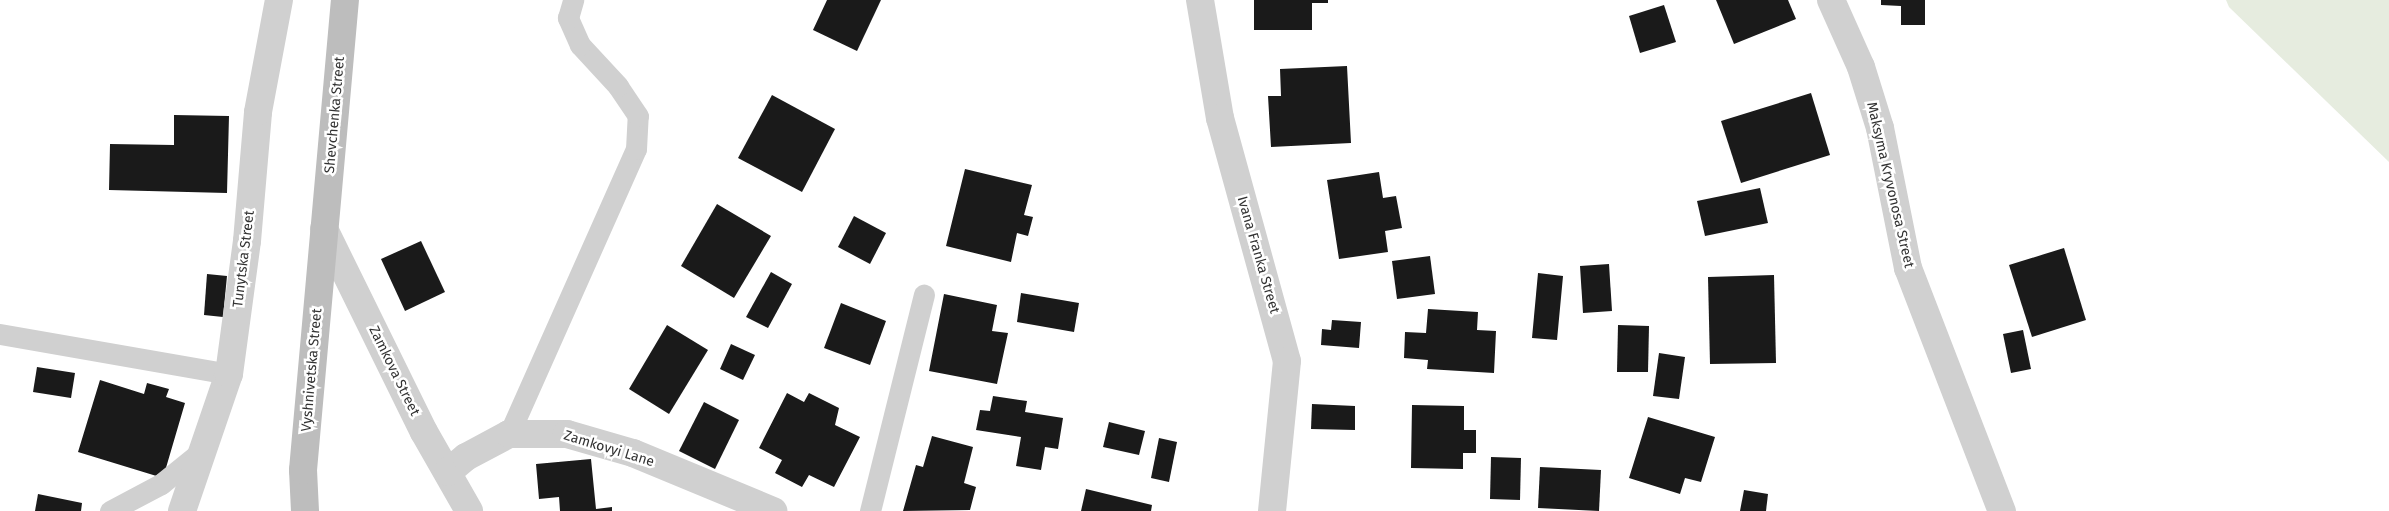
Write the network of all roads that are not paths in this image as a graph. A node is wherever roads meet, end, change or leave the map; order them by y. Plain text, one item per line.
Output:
1 (279, 0) edge
2 (345, 0) edge
3 (573, 0) edge
4 (1200, 0) edge
5 (1831, 0) edge
6 (324, 229) junction
7 (924, 294) dead end
8 (0, 334) edge
9 (230, 374) junction
10 (509, 434) junction
11 (204, 449) junction
12 (448, 472) junction
13 (110, 511) edge
14 (182, 511) edge
15 (305, 511) edge
16 (469, 511) edge
17 (772, 511) edge
18 (870, 511) edge
19 (1272, 511) edge
20 (2002, 511) edge

1 - 9 street, Tunytska Street
2 - 6 main road, Shevchenka Street
3 - 10 lane
4 - 19 street, Ivana Franka Street
5 - 20 street, Maksyma Kryvonosa Street
6 - 12 street, Zamkova Street
6 - 15 main road, Vyshnivetska Street
7 - 18 lane
8 - 9 lane
9 - 11 street, Tunytska Street
10 - 12 street, Zamkovyi Lane
10 - 17 street, Zamkovyi Lane
11 - 13 lane
11 - 14 street, Tunytska Street
12 - 16 street, Zamkova Street

